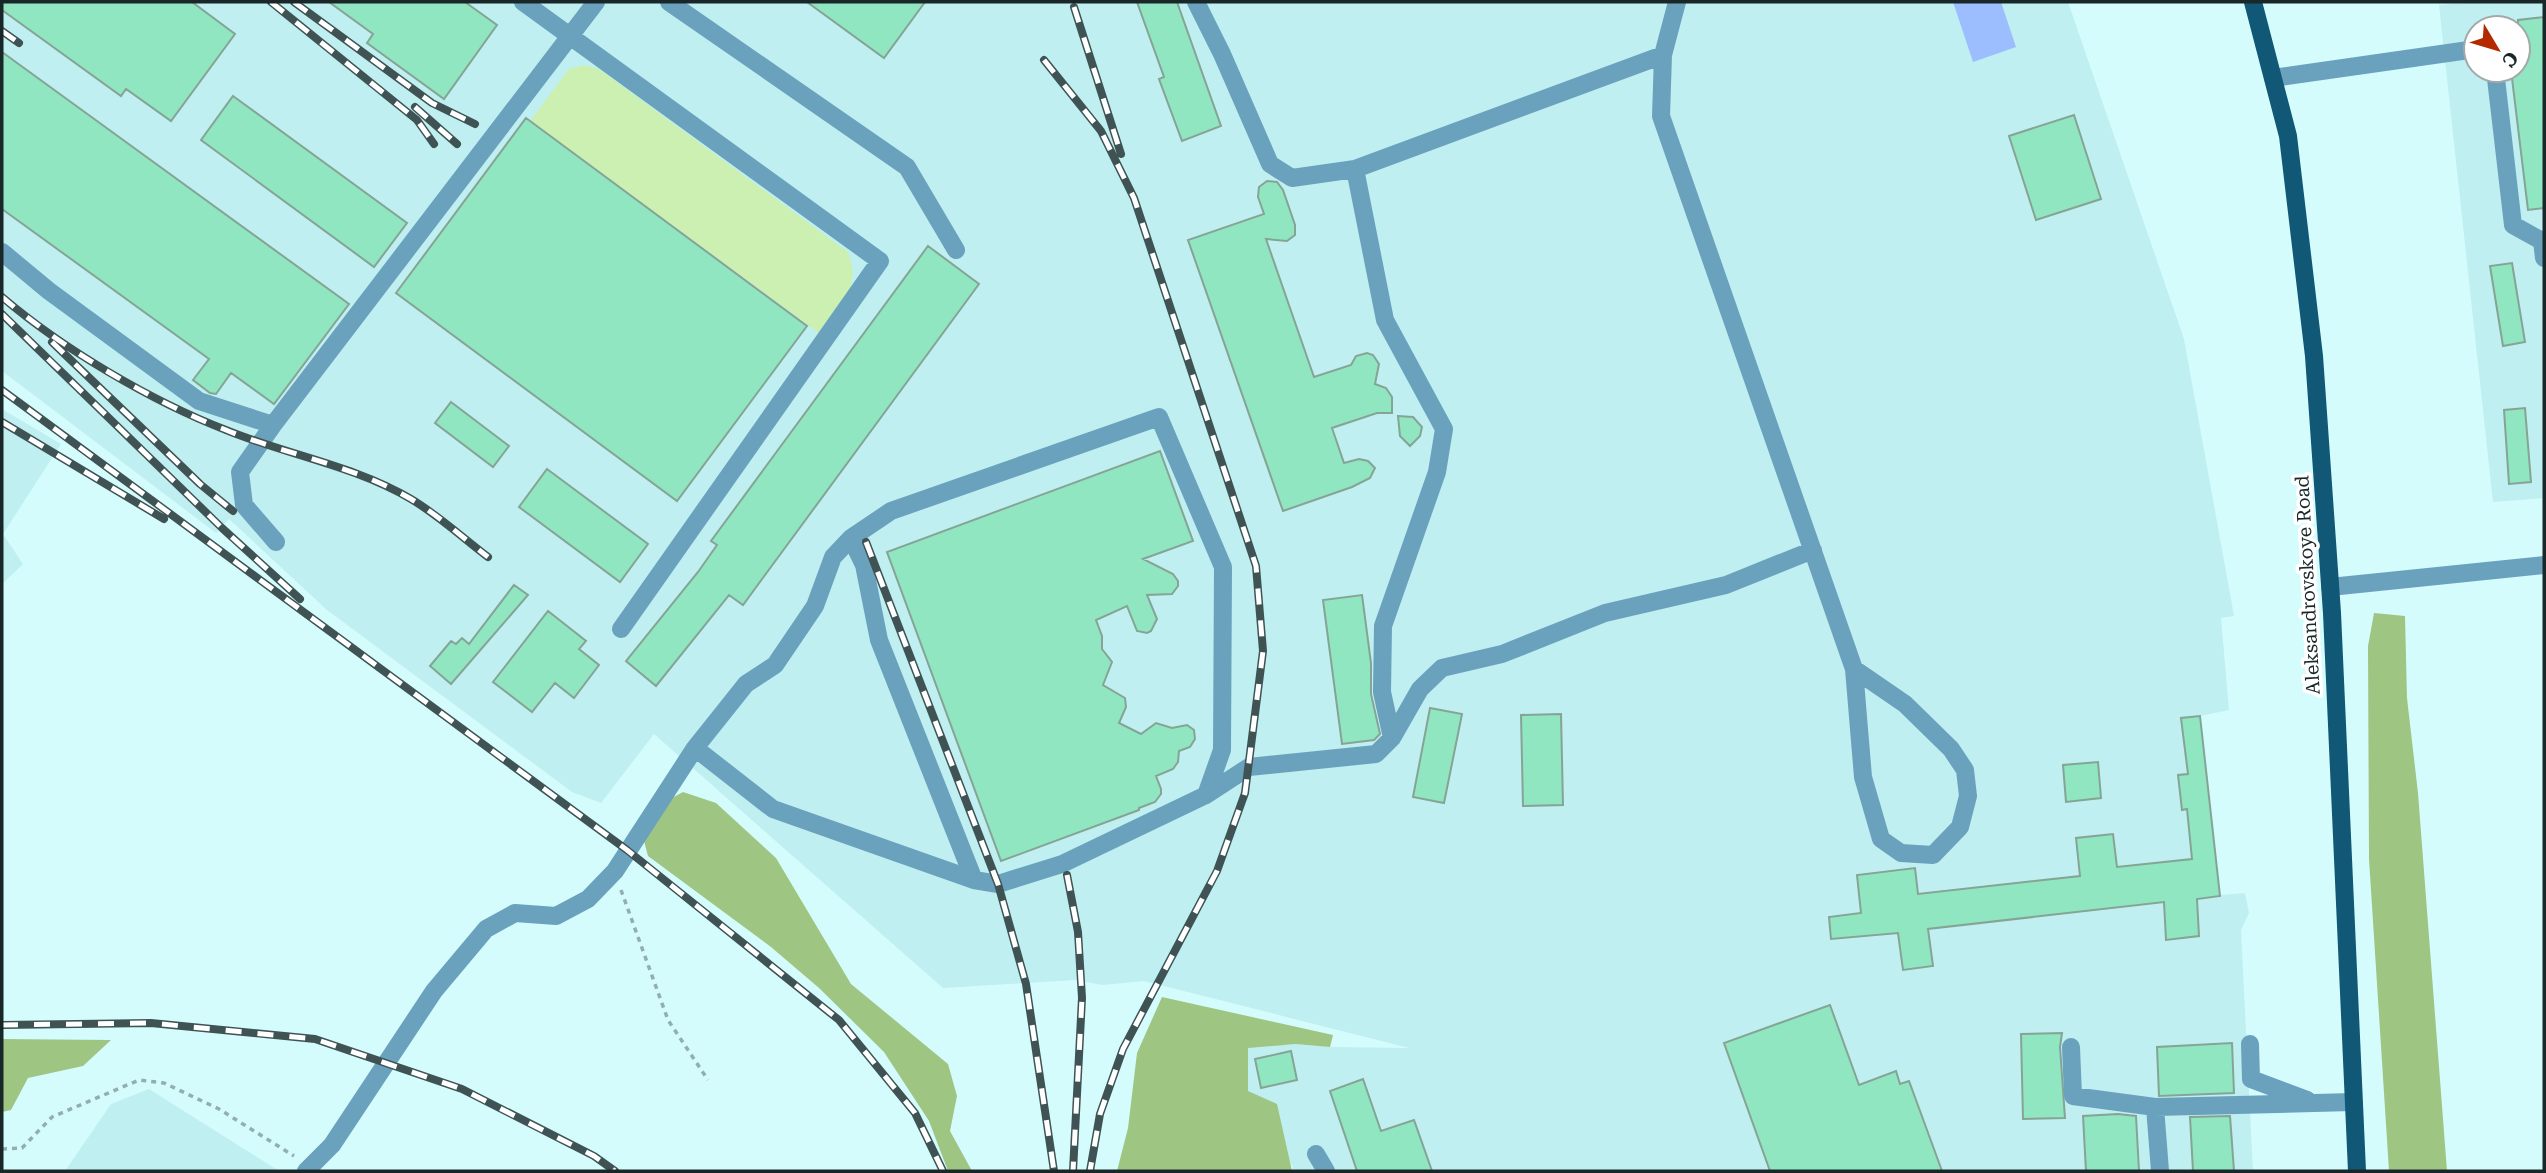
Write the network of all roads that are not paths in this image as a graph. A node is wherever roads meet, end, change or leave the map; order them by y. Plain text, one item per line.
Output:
1 (523, 2) edge
2 (596, 2) edge
3 (669, 2) edge
4 (1196, 2) edge
5 (1676, 2) edge
6 (2253, 2) edge
7 (570, 35) junction
8 (2462, 51) edge
9 (1663, 55) junction
10 (2273, 78) junction
11 (2497, 84) edge
12 (1355, 169) junction
13 (956, 250) dead end
14 (2, 252) edge
15 (2544, 258) edge
16 (273, 425) junction
17 (851, 538) junction
18 (276, 542) dead end
19 (1813, 550) junction
20 (2544, 565) edge
21 (2330, 587) junction
22 (621, 629) dead end
23 (1854, 669) junction
24 (1392, 738) junction
25 (695, 748) junction
26 (1206, 795) junction
27 (974, 880) junction
28 (2250, 1044) dead end
29 (2071, 1047) dead end
30 (2353, 1102) junction
31 (2316, 1104) junction
32 (2155, 1107) junction
33 (1316, 1154) dead end
34 (308, 1169) edge
35 (1326, 1171) edge
36 (2160, 1171) edge
37 (2357, 1171) edge

1 - 7 lane
2 - 7 lane
3 - 13 lane
4 - 12 lane
5 - 9 lane
6 - 10 main road, Aleksandrovskoye Road
7 - 16 lane
7 - 22 lane
8 - 10 lane
9 - 12 lane
9 - 19 lane
10 - 21 main road, Aleksandrovskoye Road
11 - 15 lane
12 - 24 lane
14 - 16 lane
16 - 18 lane
17 - 25 lane
17 - 26 lane
17 - 27 lane
19 - 23 lane
19 - 24 lane
20 - 21 lane
21 - 30 main road, Aleksandrovskoye Road
23 - 23 lane
24 - 26 lane
25 - 27 lane
25 - 34 lane
26 - 27 lane
28 - 31 lane
29 - 32 lane
30 - 31 lane
30 - 37 main road, Aleksandrovskoye Road
31 - 32 lane
32 - 36 lane
33 - 35 lane

